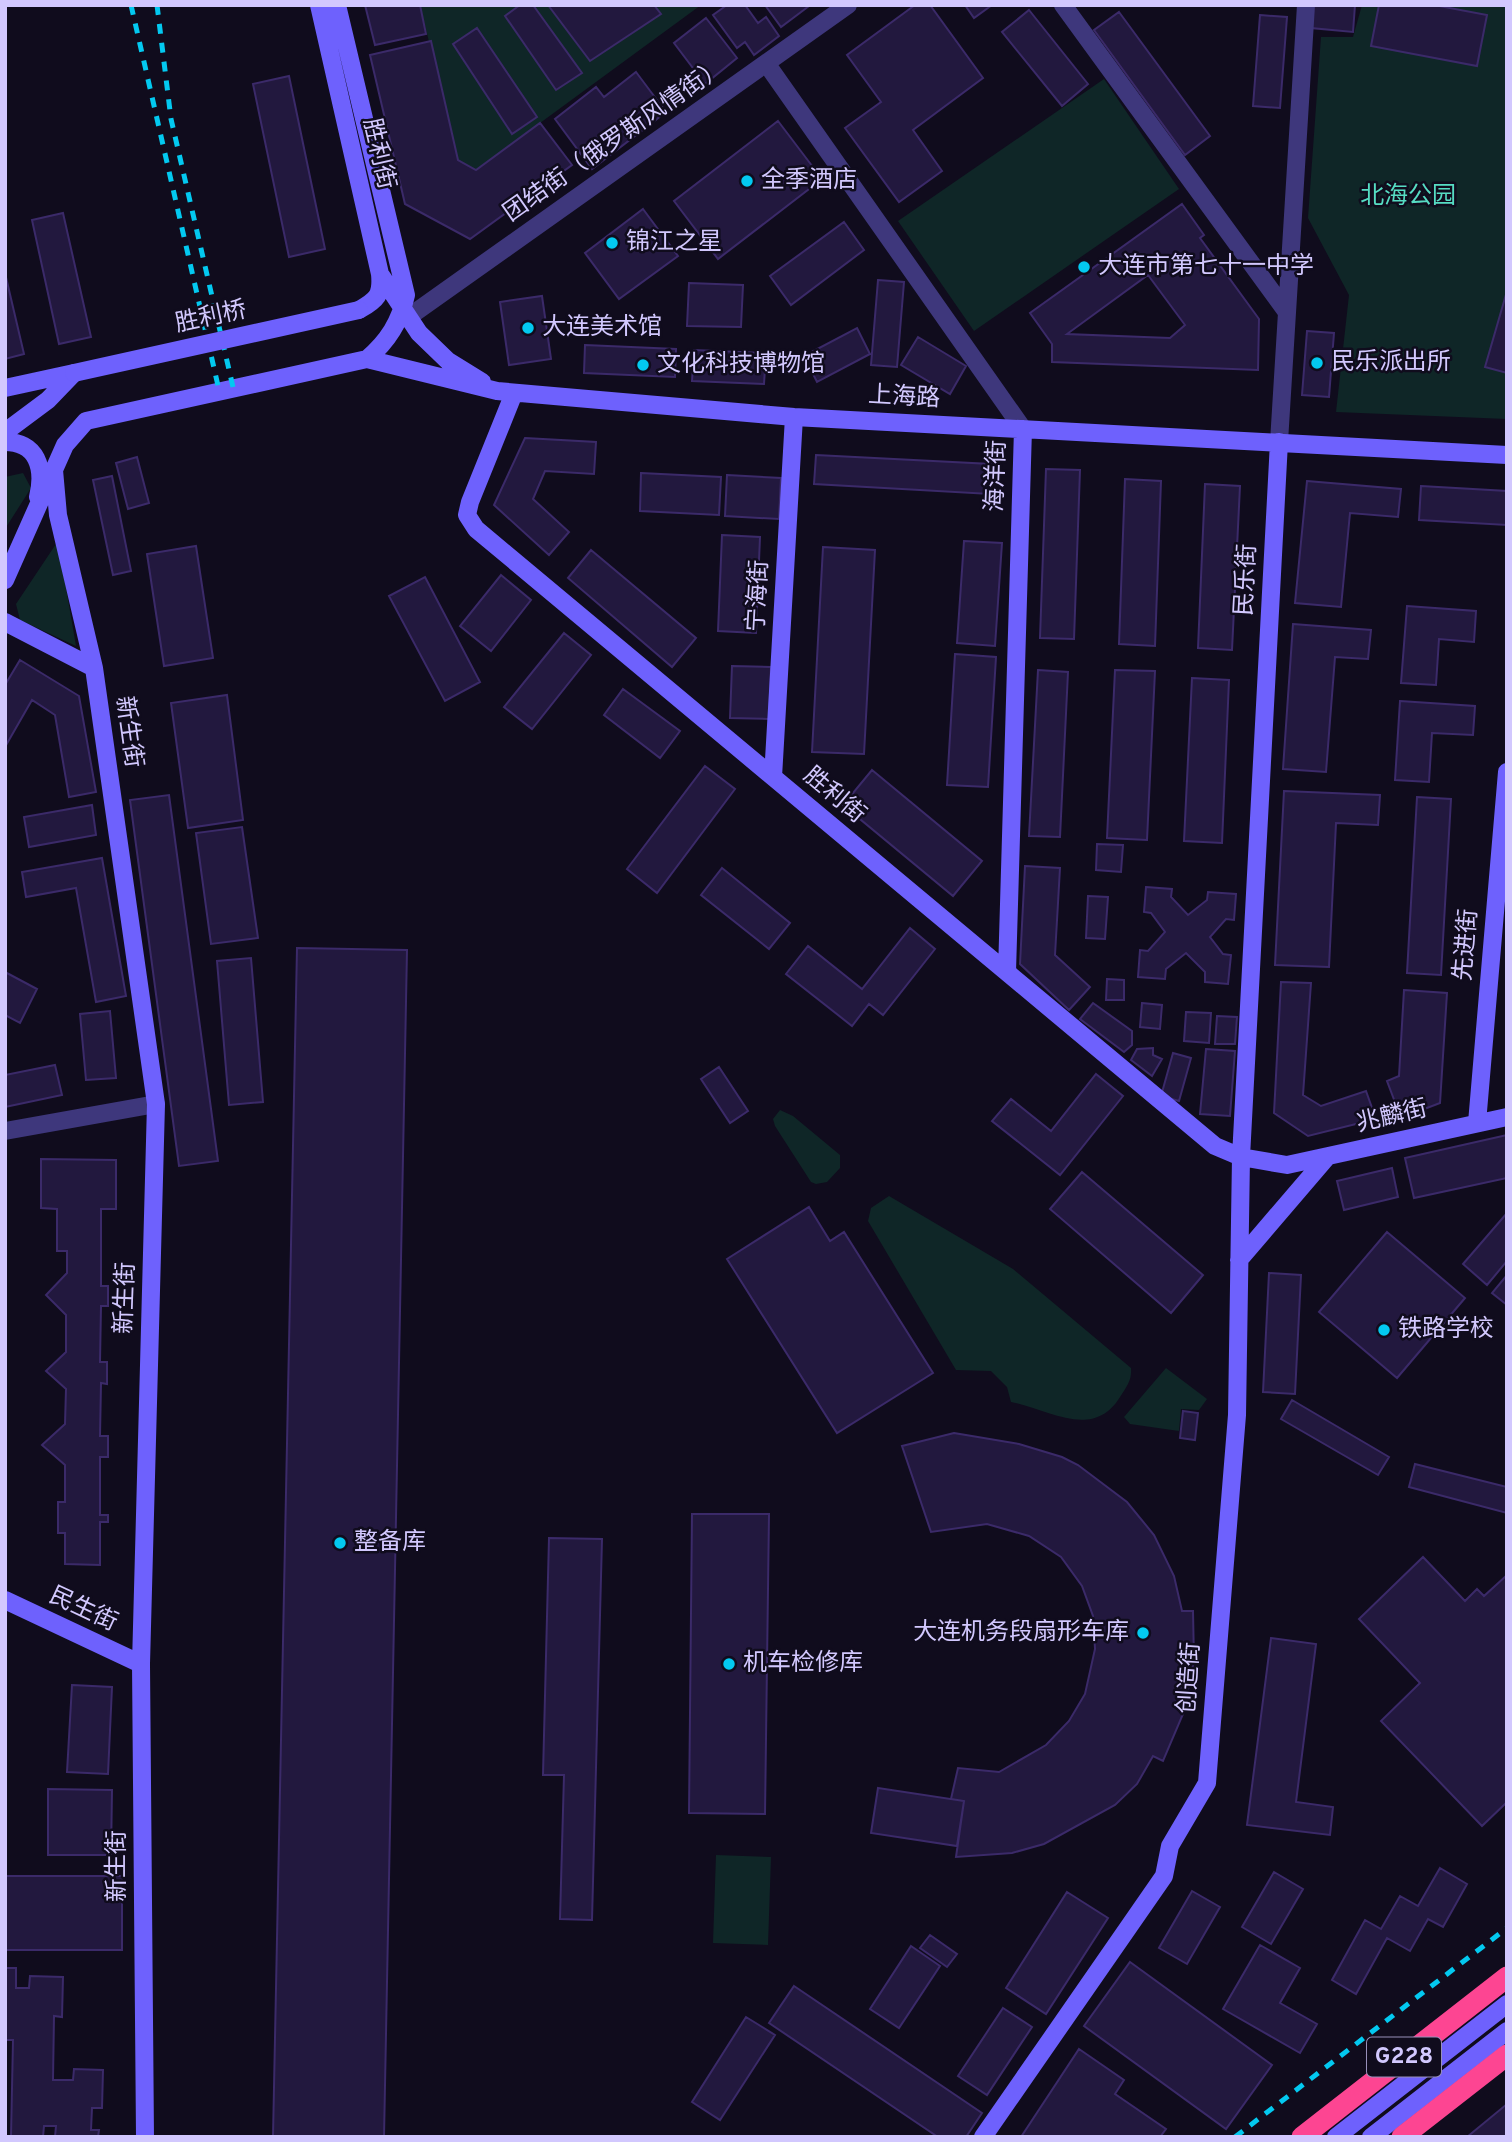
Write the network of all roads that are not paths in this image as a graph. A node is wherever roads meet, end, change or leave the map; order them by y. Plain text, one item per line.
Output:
1 (319, 5) edge
2 (337, 5) edge
3 (848, 5) edge
4 (1063, 5) edge
5 (1306, 5) edge
6 (766, 63) junction
7 (380, 274) junction
8 (1286, 311) junction
9 (406, 312) junction
10 (367, 359) junction
11 (74, 373) junction
12 (5, 388) edge
13 (506, 392) junction
14 (794, 417) junction
15 (1023, 429) junction
16 (5, 432) edge
17 (5, 442) edge
18 (1279, 442) junction
19 (1507, 455) edge
20 (54, 470) junction
21 (31, 524) junction
22 (5, 580) edge
23 (5, 622) edge
24 (94, 668) junction
25 (1507, 772) edge
26 (774, 777) junction
27 (1007, 972) junction
28 (156, 1104) junction
29 (1507, 1117) edge
30 (1477, 1123) junction
31 (5, 1131) edge
32 (1328, 1156) junction
33 (1241, 1157) junction
34 (1287, 1165) joint
35 (1239, 1260) junction
36 (5, 1600) edge
37 (141, 1664) junction
38 (1507, 1977) edge
39 (1507, 2004) edge
40 (1507, 2031) edge
41 (1507, 2055) edge
42 (145, 2137) edge
43 (983, 2137) edge
44 (1302, 2137) edge
45 (1336, 2137) edge
46 (1371, 2137) edge
47 (1402, 2137) edge

1 - 7 street, 胜利街
2 - 9 street, 胜利街
3 - 6 street, 团结街（俄罗斯风情街）
4 - 8 street
5 - 8 street, 民乐街
6 - 9 street, 团结街（俄罗斯风情街）
6 - 15 street, 海洋街
7 - 9 street, 胜利街
7 - 11 street, 胜利桥, bridge
8 - 18 street, 民乐街
9 - 10 street
9 - 13 street
10 - 13 street, 上海路
10 - 20 street
11 - 12 street, 胜利桥
11 - 16 street
13 - 14 street, 上海路
13 - 26 street, 胜利街
14 - 15 street, 上海路
14 - 26 street, 宁海街
15 - 18 street, 上海路
15 - 27 street, 海洋街
17 - 21 street
18 - 19 street, 上海路
18 - 33 street, 民乐街
20 - 21 street
20 - 24 street, 新生街
21 - 22 street
23 - 24 street
24 - 28 street, 新生街
25 - 30 street, 先进街
26 - 27 street, 胜利街
27 - 33 street, 胜利街
28 - 31 street
28 - 37 street, 新生街
29 - 30 street, 兆麟街
30 - 32 street, 兆麟街
32 - 34 street, 兆麟街
32 - 35 street
33 - 34 street, 胜利街
33 - 35 street, 创造街
35 - 43 street, 创造街
36 - 37 street, 民生街
37 - 42 street, 新生街
38 - 44 highway, G228
39 - 45 street
40 - 46 street
41 - 47 highway, G228

